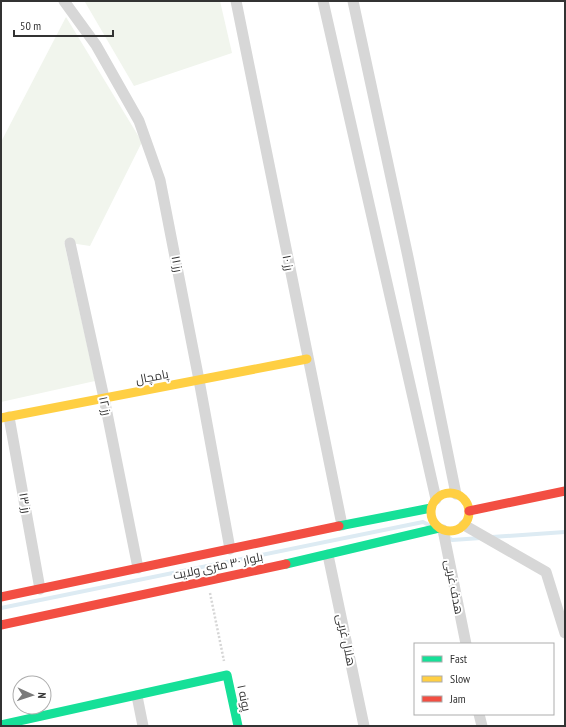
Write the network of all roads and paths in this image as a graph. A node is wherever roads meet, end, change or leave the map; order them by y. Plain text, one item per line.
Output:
1 (64, 1) edge
2 (236, 1) edge
3 (323, 1) edge
4 (353, 1) edge
5 (70, 243) dead end
6 (308, 359) junction
7 (199, 380) junction
8 (104, 398) junction
9 (5, 417) edge
10 (565, 491) edge
11 (456, 494) junction
12 (433, 504) junction
13 (469, 511) junction
14 (342, 525) junction
15 (464, 525) junction
16 (441, 529) junction
17 (328, 542) junction
18 (230, 549) junction
19 (138, 568) junction
20 (207, 581) junction
21 (40, 589) junction
22 (1, 597) edge
23 (1, 625) edge
24 (565, 633) edge
25 (466, 643) edge
26 (227, 675) junction
27 (137, 696) junction
28 (479, 715) edge
29 (39, 721) edge
30 (1, 725) edge
31 (143, 726) edge
32 (238, 726) edge
33 (364, 726) edge
34 (482, 726) edge

1 - 7 street, رز ۱۱
2 - 6 street, رز ۱۰
3 - 12 street
4 - 11 street
5 - 8 street, رز ۱۲
6 - 7 main road, پامچال
6 - 14 street, رز ۱۰
7 - 8 main road, پامچال
7 - 18 street, رز ۱۱
8 - 9 main road, پامچال
8 - 19 street, رز ۱۲
9 - 21 street, رز ۱۳
10 - 13 main road
11 - 12 main road
11 - 13 main road
12 - 14 main road, بلوار ۳۰ متری ولایت
12 - 16 main road
13 - 15 main road
14 - 17 main road, بلوار ۳۰ متری ولایت
15 - 16 main road
15 - 24 street
16 - 17 main road, بلوار ۳۰ متری ولایت
16 - 25 street, هدف غربی
17 - 18 main road, بلوار ۳۰ متری ولایت
17 - 20 main road, بلوار ۳۰ متری ولایت
17 - 33 street, هلال غربی
18 - 19 main road, بلوار ۳۰ متری ولایت
19 - 21 main road, بلوار ۳۰ متری ولایت
20 - 23 main road, بلوار ۳۰ متری ولایت
20 - 26 path
21 - 22 main road, بلوار ۳۰ متری ولایت
26 - 27 main road
26 - 32 main road, پونه ۱
27 - 29 main road
27 - 31 street
28 - 34 street
29 - 30 main road

